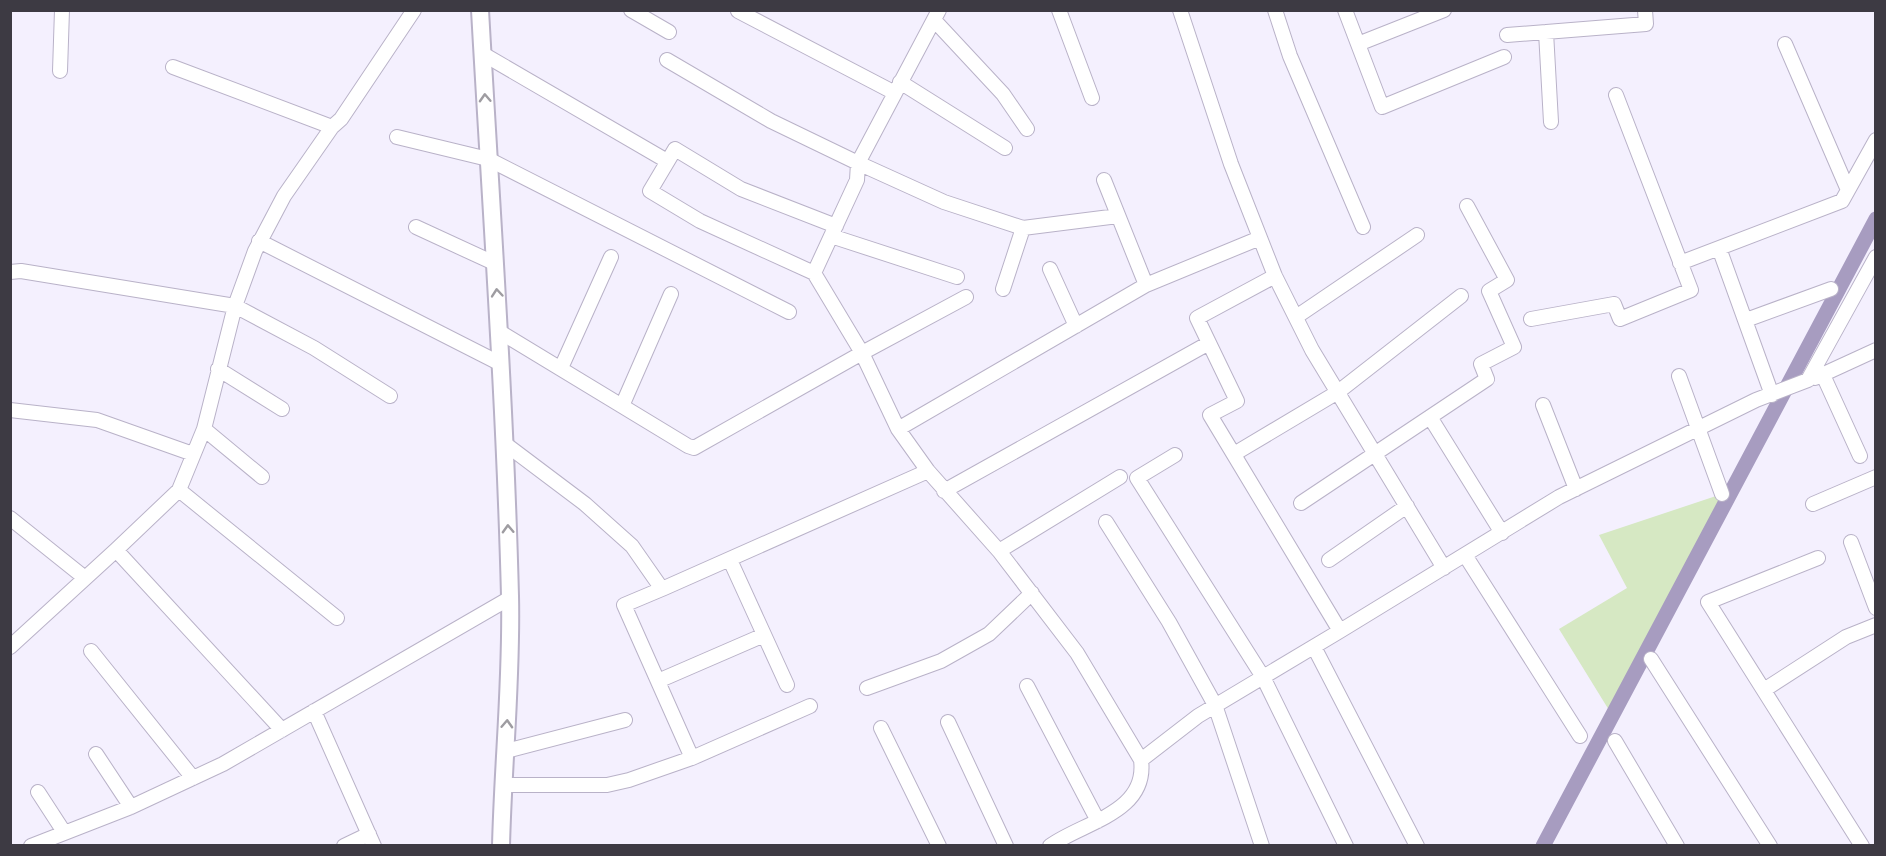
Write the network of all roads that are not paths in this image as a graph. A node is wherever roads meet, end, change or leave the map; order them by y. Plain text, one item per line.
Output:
1 (62, 10) edge
2 (414, 10) edge
3 (480, 10) edge
4 (631, 10) edge
5 (1059, 10) edge
6 (1180, 10) edge
7 (1275, 10) edge
8 (1345, 10) edge
9 (1444, 10) edge
10 (1645, 10) edge
11 (738, 11) edge
12 (937, 15) edge
13 (669, 32) dead end
14 (1546, 32) junction
15 (1507, 35) dead end
16 (1785, 44) dead end
17 (1358, 45) junction
18 (483, 54) junction
19 (1504, 57) dead end
20 (667, 60) dead end
21 (173, 67) dead end
22 (60, 70) dead end
23 (898, 88) junction
24 (1616, 95) dead end
25 (1092, 98) dead end
26 (1551, 122) dead end
27 (332, 127) junction
28 (1027, 129) dead end
29 (397, 137) dead end
30 (1875, 140) edge
31 (1005, 148) dead end
32 (488, 159) junction
33 (667, 161) junction
34 (858, 163) junction
35 (1104, 180) dead end
36 (1848, 190) junction
37 (1467, 206) dead end
38 (1118, 216) junction
39 (416, 226) dead end
40 (1363, 227) dead end
41 (1023, 228) junction
42 (833, 231) junction
43 (1417, 235) dead end
44 (1260, 238) junction
45 (259, 241) junction
46 (1719, 248) junction
47 (611, 257) dead end
48 (1875, 257) edge
49 (494, 263) junction
50 (1680, 263) junction
51 (1050, 269) dead end
52 (10, 272) edge
53 (814, 273) junction
54 (1275, 276) junction
55 (957, 277) dead end
56 (1146, 285) junction
57 (1003, 289) dead end
58 (1831, 289) dead end
59 (671, 294) dead end
60 (1461, 296) dead end
61 (966, 297) dead end
62 (235, 306) junction
63 (789, 312) dead end
64 (1296, 317) junction
65 (1531, 319) dead end
66 (1746, 320) junction
67 (1076, 326) junction
68 (500, 332) junction
69 (1209, 344) junction
70 (1875, 350) edge
71 (861, 353) junction
72 (501, 364) junction
73 (561, 368) junction
74 (218, 369) junction
75 (1823, 375) junction
76 (1679, 376) dead end
77 (1808, 381) junction
78 (1338, 392) junction
79 (1772, 395) junction
80 (390, 396) dead end
81 (1543, 405) dead end
82 (622, 406) junction
83 (282, 409) dead end
84 (10, 410) edge
85 (1430, 417) junction
86 (204, 429) junction
87 (898, 429) junction
88 (1699, 429) junction
89 (504, 443) junction
90 (1375, 453) junction
91 (193, 454) junction
92 (1234, 454) junction
93 (1175, 455) dead end
94 (1860, 456) dead end
95 (928, 471) junction
96 (262, 477) dead end
97 (1120, 477) dead end
98 (1875, 477) edge
99 (1576, 489) junction
100 (179, 490) junction
101 (944, 491) junction
102 (1722, 494) dead end
103 (1301, 503) dead end
104 (1813, 504) dead end
105 (1407, 506) junction
106 (10, 518) edge
107 (1106, 522) dead end
108 (1502, 532) junction
109 (1851, 542) dead end
110 (116, 550) junction
111 (999, 551) junction
112 (1466, 555) junction
113 (1818, 558) dead end
114 (730, 560) junction
115 (1329, 560) dead end
116 (1444, 568) junction
117 (86, 578) junction
118 (662, 589) junction
119 (1032, 593) junction
120 (510, 598) junction
121 (1875, 608) edge
122 (337, 618) dead end
123 (1875, 625) edge
124 (1340, 631) junction
125 (764, 635) junction
126 (10, 646) edge
127 (1314, 647) junction
128 (91, 651) dead end
129 (1651, 659) dead end
130 (1263, 677) junction
131 (658, 681) junction
132 (787, 685) dead end
133 (1027, 686) dead end
134 (867, 688) dead end
135 (1764, 690) junction
136 (1215, 705) junction
137 (810, 706) dead end
138 (314, 711) junction
139 (625, 720) dead end
140 (948, 722) dead end
141 (880, 728) dead end
142 (282, 730) junction
143 (1580, 736) dead end
144 (1615, 741) dead end
145 (506, 751) junction
146 (96, 754) dead end
147 (692, 759) junction
148 (1141, 760) junction
149 (193, 778) junction
150 (504, 784) junction
151 (38, 792) dead end
152 (131, 807) junction
153 (1098, 821) junction
154 (64, 832) junction
155 (371, 840) edge
156 (31, 846) edge
157 (344, 846) edge
158 (501, 846) edge
159 (939, 846) edge
160 (1006, 846) edge
161 (1050, 846) edge
162 (1262, 846) edge
163 (1346, 846) edge
164 (1417, 846) edge
165 (1677, 846) edge
166 (1770, 846) edge
167 (1862, 846) edge

1 - 22 street
2 - 27 street
3 - 18 street
4 - 13 street
5 - 25 street
6 - 44 street
7 - 40 street
8 - 17 street
9 - 17 street
10 - 14 street
11 - 23 street
12 - 23 street
12 - 28 street
14 - 15 street
14 - 26 street
16 - 36 street
17 - 19 street
32 -> 18 street
18 - 33 street
20 - 34 street
21 - 27 street
23 - 31 street
23 - 34 street
24 - 50 street
27 - 45 street
29 - 32 street
30 - 36 street
32 - 49 street
32 - 63 street
33 - 42 street
33 - 53 street
34 - 41 street
34 - 42 street
35 - 38 street
36 - 46 street
37 - 85 street
38 - 41 street
38 - 56 street
39 - 49 street
41 - 57 street
42 - 53 street
42 - 55 street
43 - 64 street
44 - 54 street
44 - 56 street
45 - 62 street
45 - 72 street
46 - 50 street
46 - 66 street
47 - 73 street
48 - 77 street
68 -> 49 street
50 - 65 street
51 - 67 street
52 - 62 street
53 - 71 street
54 - 64 street
54 - 69 street
56 - 67 street
58 - 66 street
59 - 82 street
60 - 78 street
61 - 71 street
62 - 74 street
62 - 80 street
64 - 78 street
66 - 79 street
67 - 87 street
68 - 72 street
68 - 73 street
69 - 92 street
69 - 101 street
70 - 75 street
71 - 82 street
71 - 87 street
72 - 89 street
73 - 82 street
74 - 83 street
74 - 86 street
75 - 77 street
75 - 94 street
76 - 88 street
77 - 79 street
78 - 90 street
78 - 92 street
79 - 88 street
81 - 99 street
84 - 91 street
85 - 90 street
85 - 108 street
86 - 91 street
86 - 96 street
87 - 95 street
88 - 99 street
88 - 102 street
89 - 118 street
120 -> 89 street
90 - 103 street
90 - 105 street
91 - 100 street
92 - 124 street
93 - 130 street
95 - 101 street
95 - 114 street
97 - 111 street
98 - 104 street
99 - 108 street
100 - 110 street
100 - 122 street
101 - 111 street
105 - 115 street
105 - 116 street
106 - 117 street
107 - 136 street
108 - 112 street
109 - 121 street
110 - 117 street
110 - 142 street
111 - 119 street
112 - 116 street
112 - 143 street
113 - 135 street
114 - 118 street
114 - 125 street
116 - 124 street
117 - 126 street
118 - 131 street
119 - 134 street
119 - 148 street
120 - 138 street
145 -> 120 street
123 - 135 street
124 - 127 street
125 - 131 street
125 - 132 street
127 - 130 street
127 - 164 street
128 - 149 street
129 - 166 street
130 - 136 street
130 - 163 street
131 - 147 street
133 - 153 street
135 - 167 street
136 - 148 street
136 - 162 street
137 - 147 street
138 - 142 street
138 - 155 street
139 - 145 street
140 - 160 street
141 - 159 street
142 - 149 street
144 - 165 street
145 - 150 street
146 - 152 street
147 - 150 street
148 - 153 street
149 - 152 street
150 - 158 street
151 - 154 street
152 - 154 street
153 - 161 street
154 - 156 street
155 - 157 street

